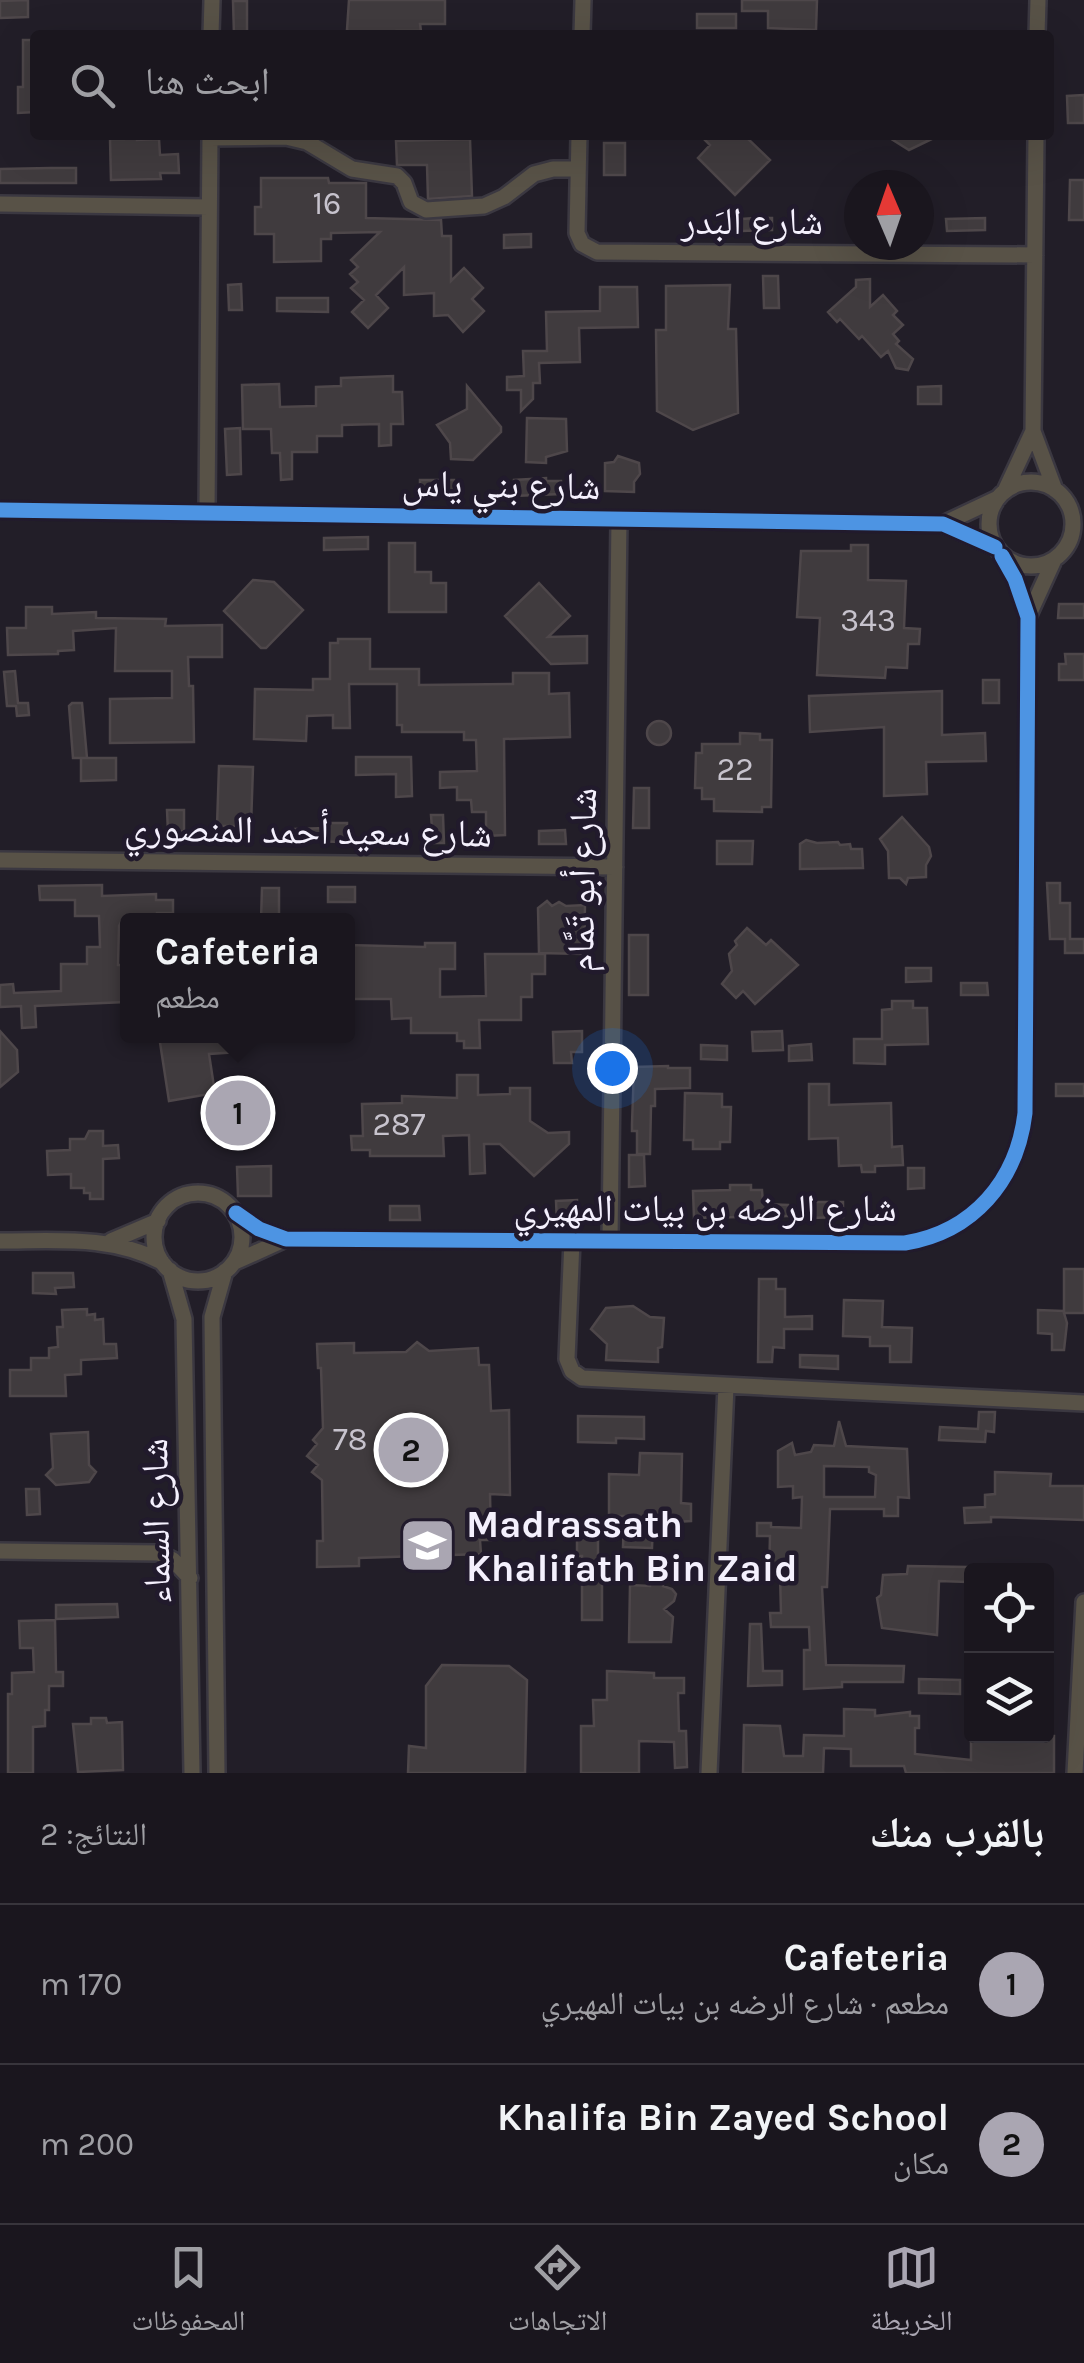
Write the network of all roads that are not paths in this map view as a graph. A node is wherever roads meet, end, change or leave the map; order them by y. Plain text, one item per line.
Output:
1 (212, 0) edge
2 (582, 0) edge
3 (1038, 0) edge
4 (212, 30) edge
5 (582, 30) edge
6 (1037, 30) edge
7 (210, 140) edge
8 (296, 140) edge
9 (579, 140) edge
10 (1036, 140) edge
11 (578, 169) junction
12 (0, 204) edge
13 (210, 207) junction
14 (1034, 255) junction
15 (1032, 431) junction
16 (1055, 490) junction
17 (1002, 494) junction
18 (1076, 507) edge
19 (0, 510) edge
20 (207, 513) junction
21 (619, 519) junction
22 (943, 524) junction
23 (1076, 543) edge
24 (999, 552) junction
25 (1054, 560) junction
26 (1028, 617) junction
27 (0, 860) edge
28 (614, 867) junction
29 (236, 1214) junction
30 (158, 1221) junction
31 (286, 1238) junction
32 (572, 1240) junction
33 (0, 1241) edge
34 (610, 1241) junction
35 (109, 1242) junction
36 (166, 1266) junction
37 (229, 1268) junction
38 (726, 1386) junction
39 (1084, 1403) edge
40 (189, 1527) junction
41 (0, 1551) edge
42 (159, 1553) junction
43 (190, 1578) junction
44 (1084, 1602) edge
45 (192, 1773) edge
46 (218, 1773) edge
47 (709, 1773) edge
48 (1075, 1773) edge

1 - 4 street
2 - 5 street
3 - 6 street
7 - 13 street
8 - 11 street
9 - 11 street, شارع البَدر
10 - 14 street
11 - 14 street, شارع البَدر
12 - 13 street
13 - 20 street
14 - 15 street
15 - 16 street
15 - 17 street
16 - 17 street
16 - 18 street
17 - 22 street, شارع بني ياس
17 - 24 street
18 - 23 street
19 - 20 street, شارع بني ياس
20 - 21 street, شارع بني ياس
21 - 22 street, شارع بني ياس
21 - 28 street, شارع أبو تَمَّام
22 - 24 street, شارع بني ياس
23 - 25 street
24 - 25 street
24 - 26 street, شارع الرضه بن بيات المهيري
25 - 26 street, شارع الرضه بن بيات المهيري
26 - 34 street, شارع الرضه بن بيات المهيري
27 - 28 street, شارع سعيد أحمد المنصوري
28 - 34 street, شارع أبو تَمَّام
29 - 30 street
29 - 31 street, شارع الرضه بن بيات المهيري
29 - 37 street
30 - 35 street
30 - 36 street
31 - 32 street, شارع الرضه بن بيات المهيري
31 - 37 street, شارع الرضه بن بيات المهيري
32 - 34 street, شارع الرضه بن بيات المهيري
32 - 38 street
33 - 35 street
35 - 36 street
36 - 37 street
36 - 40 street, شارع السماء
37 - 46 street, شارع السماء
38 - 39 street
38 - 47 street
40 - 42 street
40 - 43 street, شارع السماء
41 - 42 street
42 - 43 street
43 - 45 street, شارع السماء
44 - 48 street

